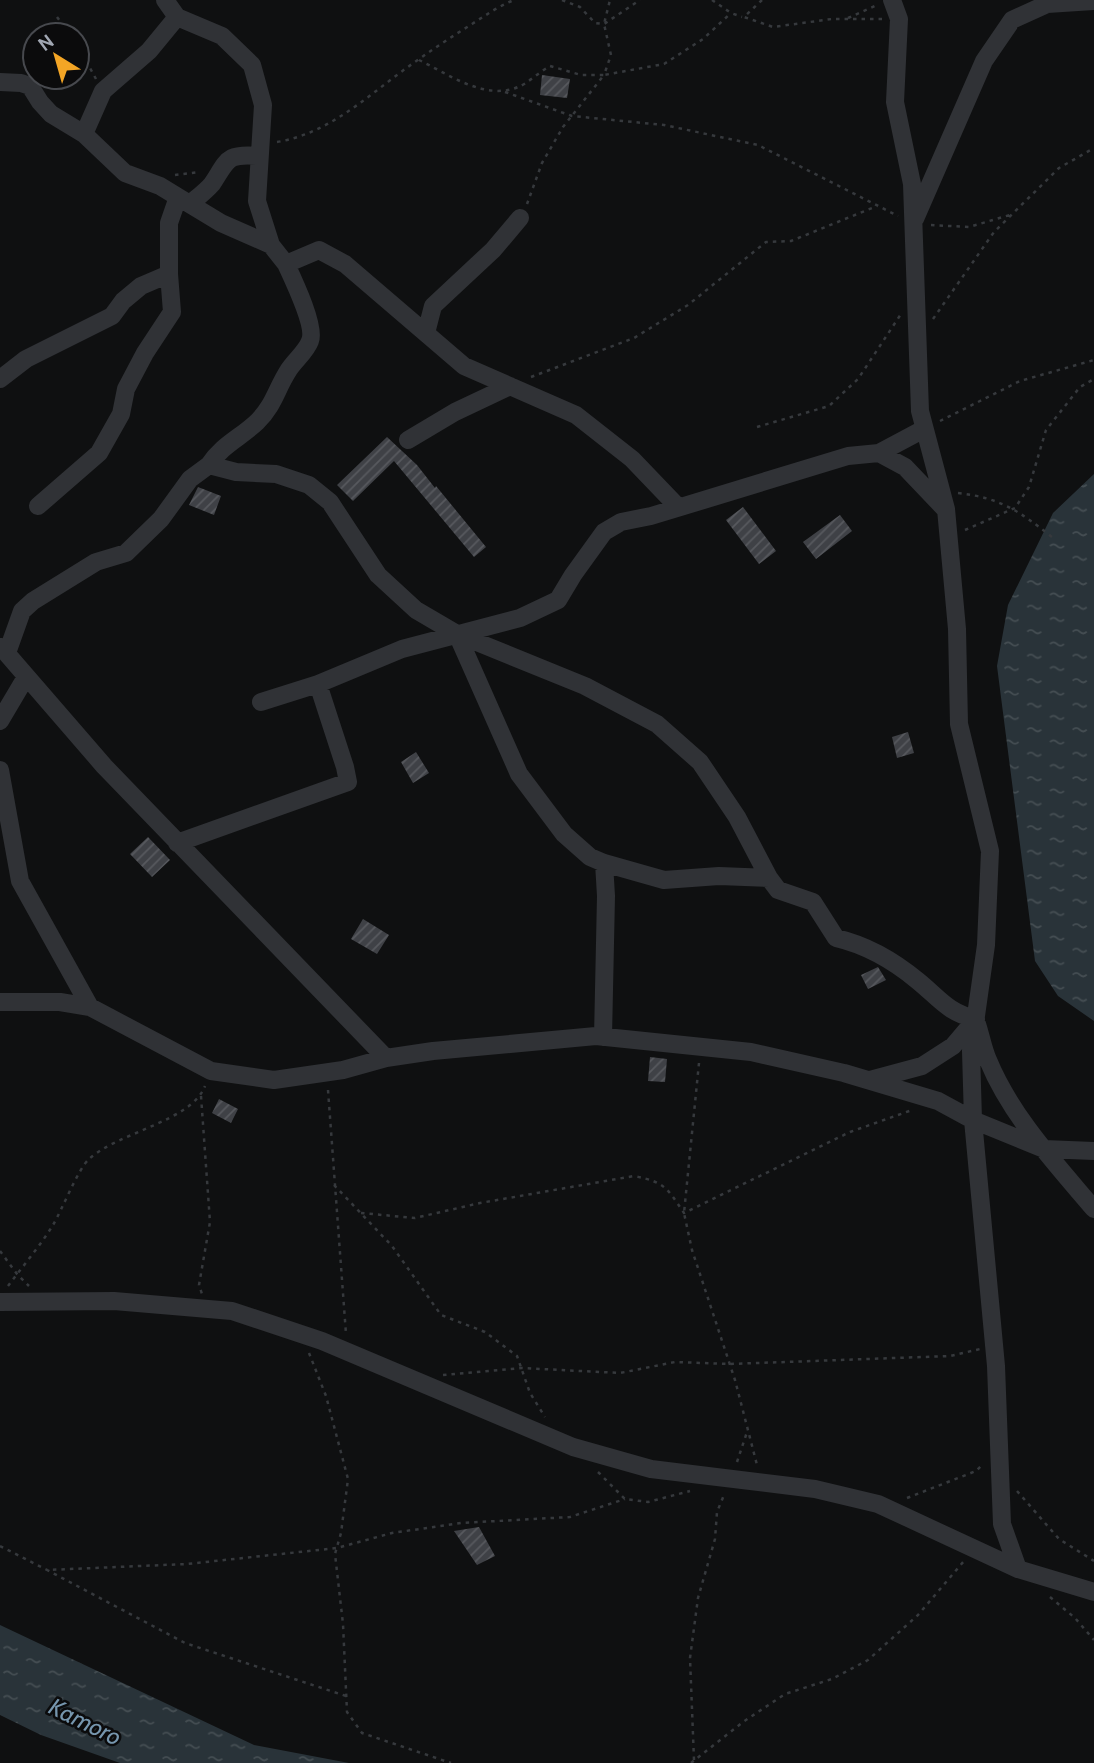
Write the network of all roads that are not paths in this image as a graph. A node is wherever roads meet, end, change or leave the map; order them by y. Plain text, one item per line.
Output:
1 (165, 0) edge
2 (889, 0) edge
3 (1094, 1) edge
4 (177, 17) junction
5 (0, 82) edge
6 (84, 134) junction
7 (260, 150) junction
8 (184, 200) junction
9 (520, 218) road end
10 (913, 223) junction
11 (271, 245) junction
12 (286, 264) junction
13 (169, 274) junction
14 (426, 332) junction
15 (0, 379) edge
16 (510, 386) junction
17 (925, 429) junction
18 (408, 440) dead end
19 (879, 453) junction
20 (209, 465) junction
21 (38, 506) dead end
22 (678, 508) junction
23 (946, 509) junction
24 (22, 611) junction
25 (0, 623) edge
26 (457, 634) junction
27 (3, 650) edge
28 (26, 677) junction
29 (318, 684) junction
30 (261, 702) dead end
31 (3, 711) edge
32 (0, 770) edge
33 (177, 844) junction
34 (604, 863) junction
35 (769, 877) junction
36 (0, 1002) edge
37 (90, 1007) junction
38 (975, 1019) junction
39 (603, 1037) junction
40 (386, 1058) junction
41 (870, 1080) junction
42 (973, 1120) junction
43 (1044, 1149) junction
44 (1094, 1151) edge
45 (1094, 1209) edge
46 (4, 1294) edge
47 (1018, 1569) junction
48 (1094, 1592) edge

1 - 4 street
2 - 10 street
3 - 10 street
4 - 6 street
4 - 7 street
5 - 6 street
6 - 8 street
7 - 8 street
7 - 11 street
8 - 11 street
8 - 13 street
9 - 14 street
10 - 17 street
11 - 12 street
12 - 14 street
12 - 20 street
13 - 15 street
13 - 21 street
14 - 16 street
16 - 18 street
16 - 22 street
17 - 19 street
17 - 23 street
19 - 22 street
19 - 23 street
20 - 24 street
20 - 26 street
22 - 26 street
23 - 38 street
24 - 25 street
24 - 27 street
26 - 29 street
26 - 34 street
26 - 35 street
27 - 28 street
28 - 31 street
28 - 33 street
29 - 30 street
29 - 33 street
32 - 37 street
33 - 40 street
34 - 35 street
34 - 39 street
35 - 38 street
36 - 37 street
37 - 40 street
38 - 41 street
38 - 42 street
38 - 43 street
39 - 40 street
39 - 41 street
41 - 42 street
42 - 43 street
42 - 47 street
43 - 44 street
43 - 45 street
46 - 47 street
47 - 48 street

